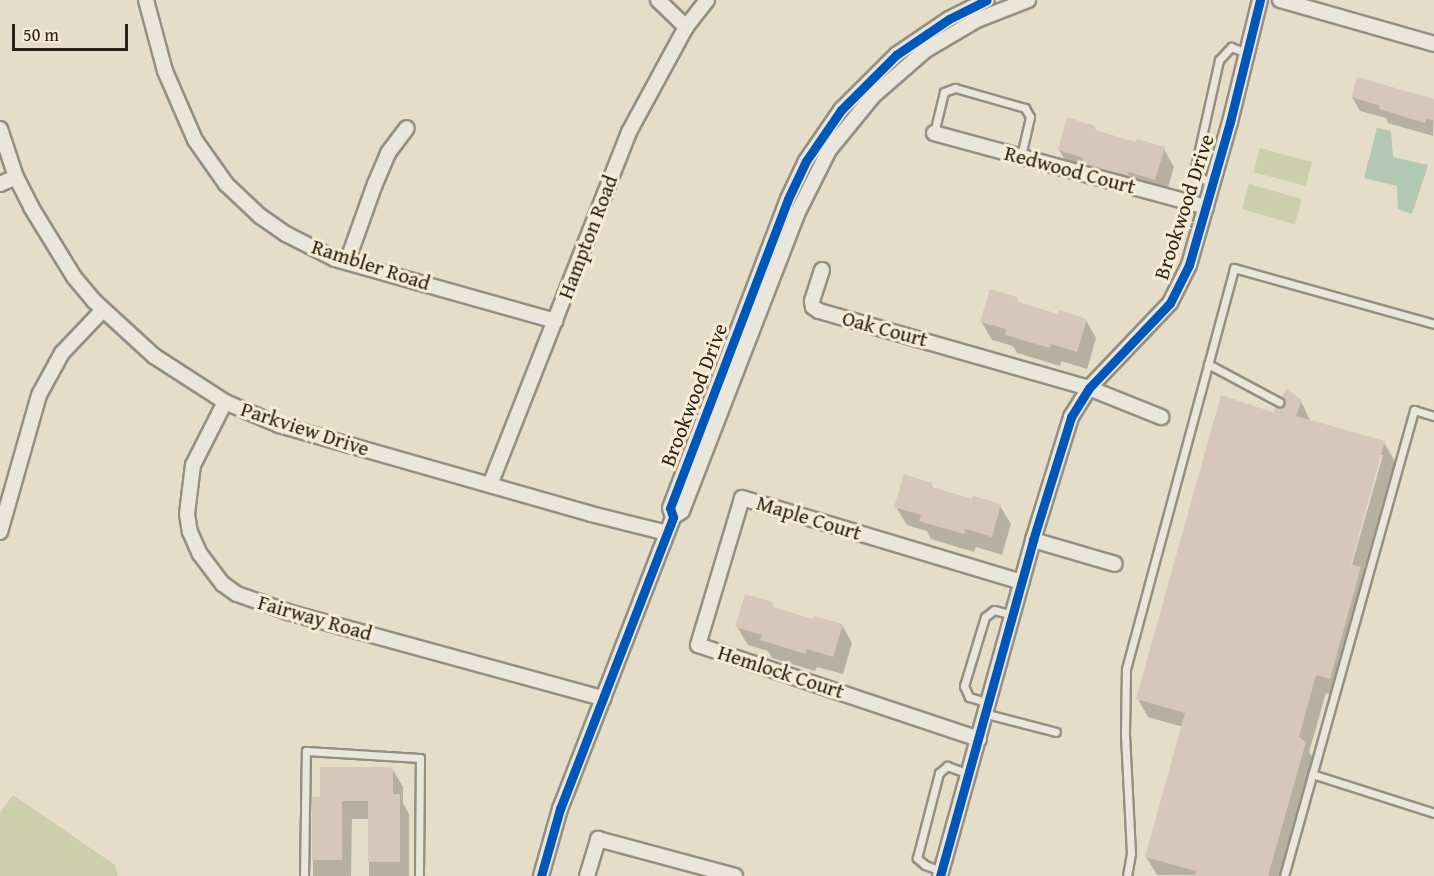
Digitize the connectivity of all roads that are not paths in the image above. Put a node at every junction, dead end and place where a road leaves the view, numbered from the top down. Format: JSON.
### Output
{"nodes":[{"id":1,"x":146,"y":0,"type":"edge"},
{"id":2,"x":658,"y":0,"type":"edge"},
{"id":3,"x":707,"y":0,"type":"edge"},
{"id":4,"x":987,"y":0,"type":"edge"},
{"id":5,"x":1028,"y":0,"type":"edge"},
{"id":6,"x":1260,"y":0,"type":"edge"},
{"id":7,"x":1280,"y":0,"type":"edge"},
{"id":8,"x":686,"y":27,"type":"junction"},
{"id":9,"x":1434,"y":44,"type":"edge"},
{"id":10,"x":1247,"y":53,"type":"junction"},
{"id":11,"x":407,"y":128,"type":"dead end"},
{"id":12,"x":0,"y":129,"type":"edge"},
{"id":13,"x":934,"y":133,"type":"joint"},
{"id":14,"x":1021,"y":156,"type":"junction"},
{"id":15,"x":16,"y":177,"type":"junction"},
{"id":16,"x":0,"y":184,"type":"edge"},
{"id":17,"x":1212,"y":185,"type":"junction"},
{"id":18,"x":1206,"y":207,"type":"junction"},
{"id":19,"x":347,"y":262,"type":"junction"},
{"id":20,"x":822,"y":270,"type":"dead end"},
{"id":21,"x":103,"y":310,"type":"junction"},
{"id":22,"x":555,"y":321,"type":"junction"},
{"id":23,"x":1434,"y":324,"type":"edge"},
{"id":24,"x":1208,"y":364,"type":"junction"},
{"id":25,"x":1089,"y":388,"type":"junction"},
{"id":26,"x":225,"y":402,"type":"junction"},
{"id":27,"x":1279,"y":402,"type":"dead end"},
{"id":28,"x":1161,"y":417,"type":"dead end"},
{"id":29,"x":1434,"y":417,"type":"edge"},
{"id":30,"x":490,"y":485,"type":"junction"},
{"id":31,"x":673,"y":518,"type":"junction"},
{"id":32,"x":0,"y":532,"type":"edge"},
{"id":33,"x":667,"y":533,"type":"junction"},
{"id":34,"x":1033,"y":540,"type":"junction"},
{"id":35,"x":1115,"y":564,"type":"dead end"},
{"id":36,"x":1022,"y":582,"type":"junction"},
{"id":37,"x":1013,"y":615,"type":"junction"},
{"id":38,"x":698,"y":645,"type":"joint"},
{"id":39,"x":603,"y":698,"type":"junction"},
{"id":40,"x":988,"y":709,"type":"junction"},
{"id":41,"x":1056,"y":732,"type":"dead end"},
{"id":42,"x":979,"y":739,"type":"junction"},
{"id":43,"x":969,"y":774,"type":"junction"},
{"id":44,"x":1312,"y":774,"type":"junction"},
{"id":45,"x":1434,"y":813,"type":"edge"},
{"id":46,"x":941,"y":873,"type":"edge"},
{"id":47,"x":304,"y":876,"type":"edge"},
{"id":48,"x":419,"y":876,"type":"edge"},
{"id":49,"x":541,"y":876,"type":"edge"},
{"id":50,"x":587,"y":876,"type":"edge"},
{"id":51,"x":735,"y":876,"type":"edge"},
{"id":52,"x":1127,"y":876,"type":"edge"},
{"id":53,"x":1284,"y":876,"type":"edge"}],
"edges":[{"from":1,"to":19,"type":"street","name":"Rambler Road"},
{"from":2,"to":8,"type":"street"},
{"from":3,"to":8,"type":"street","name":"Hampton Road"},
{"from":4,"to":31,"type":"street","name":"Brookwood Drive"},
{"from":5,"to":31,"type":"street","name":"Brookwood Drive"},
{"from":6,"to":10,"type":"street","name":"Brookwood Drive"},
{"from":7,"to":9,"type":"street"},
{"from":8,"to":22,"type":"street","name":"Hampton Road"},
{"from":10,"to":17,"type":"street","name":"Brookwood Drive"},
{"from":10,"to":17,"type":"lane"},
{"from":11,"to":19,"type":"street"},
{"from":12,"to":15,"type":"street","name":"Parkview Drive"},
{"from":13,"to":14,"type":"street","name":"Redwood Court"},
{"from":13,"to":14,"type":"lane"},
{"from":14,"to":18,"type":"street","name":"Redwood Court"},
{"from":15,"to":16,"type":"street"},
{"from":15,"to":21,"type":"street","name":"Parkview Drive"},
{"from":17,"to":18,"type":"street","name":"Brookwood Drive"},
{"from":18,"to":25,"type":"street","name":"Brookwood Drive"},
{"from":19,"to":22,"type":"street","name":"Rambler Road"},
{"from":20,"to":25,"type":"street","name":"Oak Court"},
{"from":21,"to":26,"type":"street","name":"Parkview Drive"},
{"from":21,"to":32,"type":"street"},
{"from":22,"to":30,"type":"street","name":"Hampton Road"},
{"from":23,"to":24,"type":"lane"},
{"from":24,"to":27,"type":"lane"},
{"from":24,"to":52,"type":"lane"},
{"from":25,"to":28,"type":"street"},
{"from":25,"to":34,"type":"street","name":"Brookwood Drive"},
{"from":26,"to":30,"type":"street","name":"Parkview Drive"},
{"from":26,"to":39,"type":"street","name":"Fairway Road"},
{"from":29,"to":44,"type":"lane"},
{"from":30,"to":33,"type":"street","name":"Parkview Drive"},
{"from":31,"to":33,"type":"street","name":"Brookwood Drive"},
{"from":33,"to":39,"type":"street","name":"Brookwood Drive"},
{"from":34,"to":35,"type":"street"},
{"from":34,"to":36,"type":"street","name":"Brookwood Drive"},
{"from":36,"to":37,"type":"street","name":"Brookwood Drive"},
{"from":36,"to":38,"type":"street","name":"Maple Court"},
{"from":37,"to":40,"type":"street","name":"Brookwood Drive"},
{"from":37,"to":40,"type":"lane"},
{"from":38,"to":42,"type":"street","name":"Hemlock Court"},
{"from":39,"to":49,"type":"street","name":"Brookwood Drive"},
{"from":40,"to":41,"type":"lane"},
{"from":40,"to":42,"type":"street","name":"Brookwood Drive"},
{"from":42,"to":43,"type":"street","name":"Brookwood Drive"},
{"from":43,"to":46,"type":"street","name":"Brookwood Drive"},
{"from":43,"to":46,"type":"lane"},
{"from":44,"to":45,"type":"lane"},
{"from":44,"to":53,"type":"lane"},
{"from":47,"to":48,"type":"lane"},
{"from":50,"to":51,"type":"street"}]}
